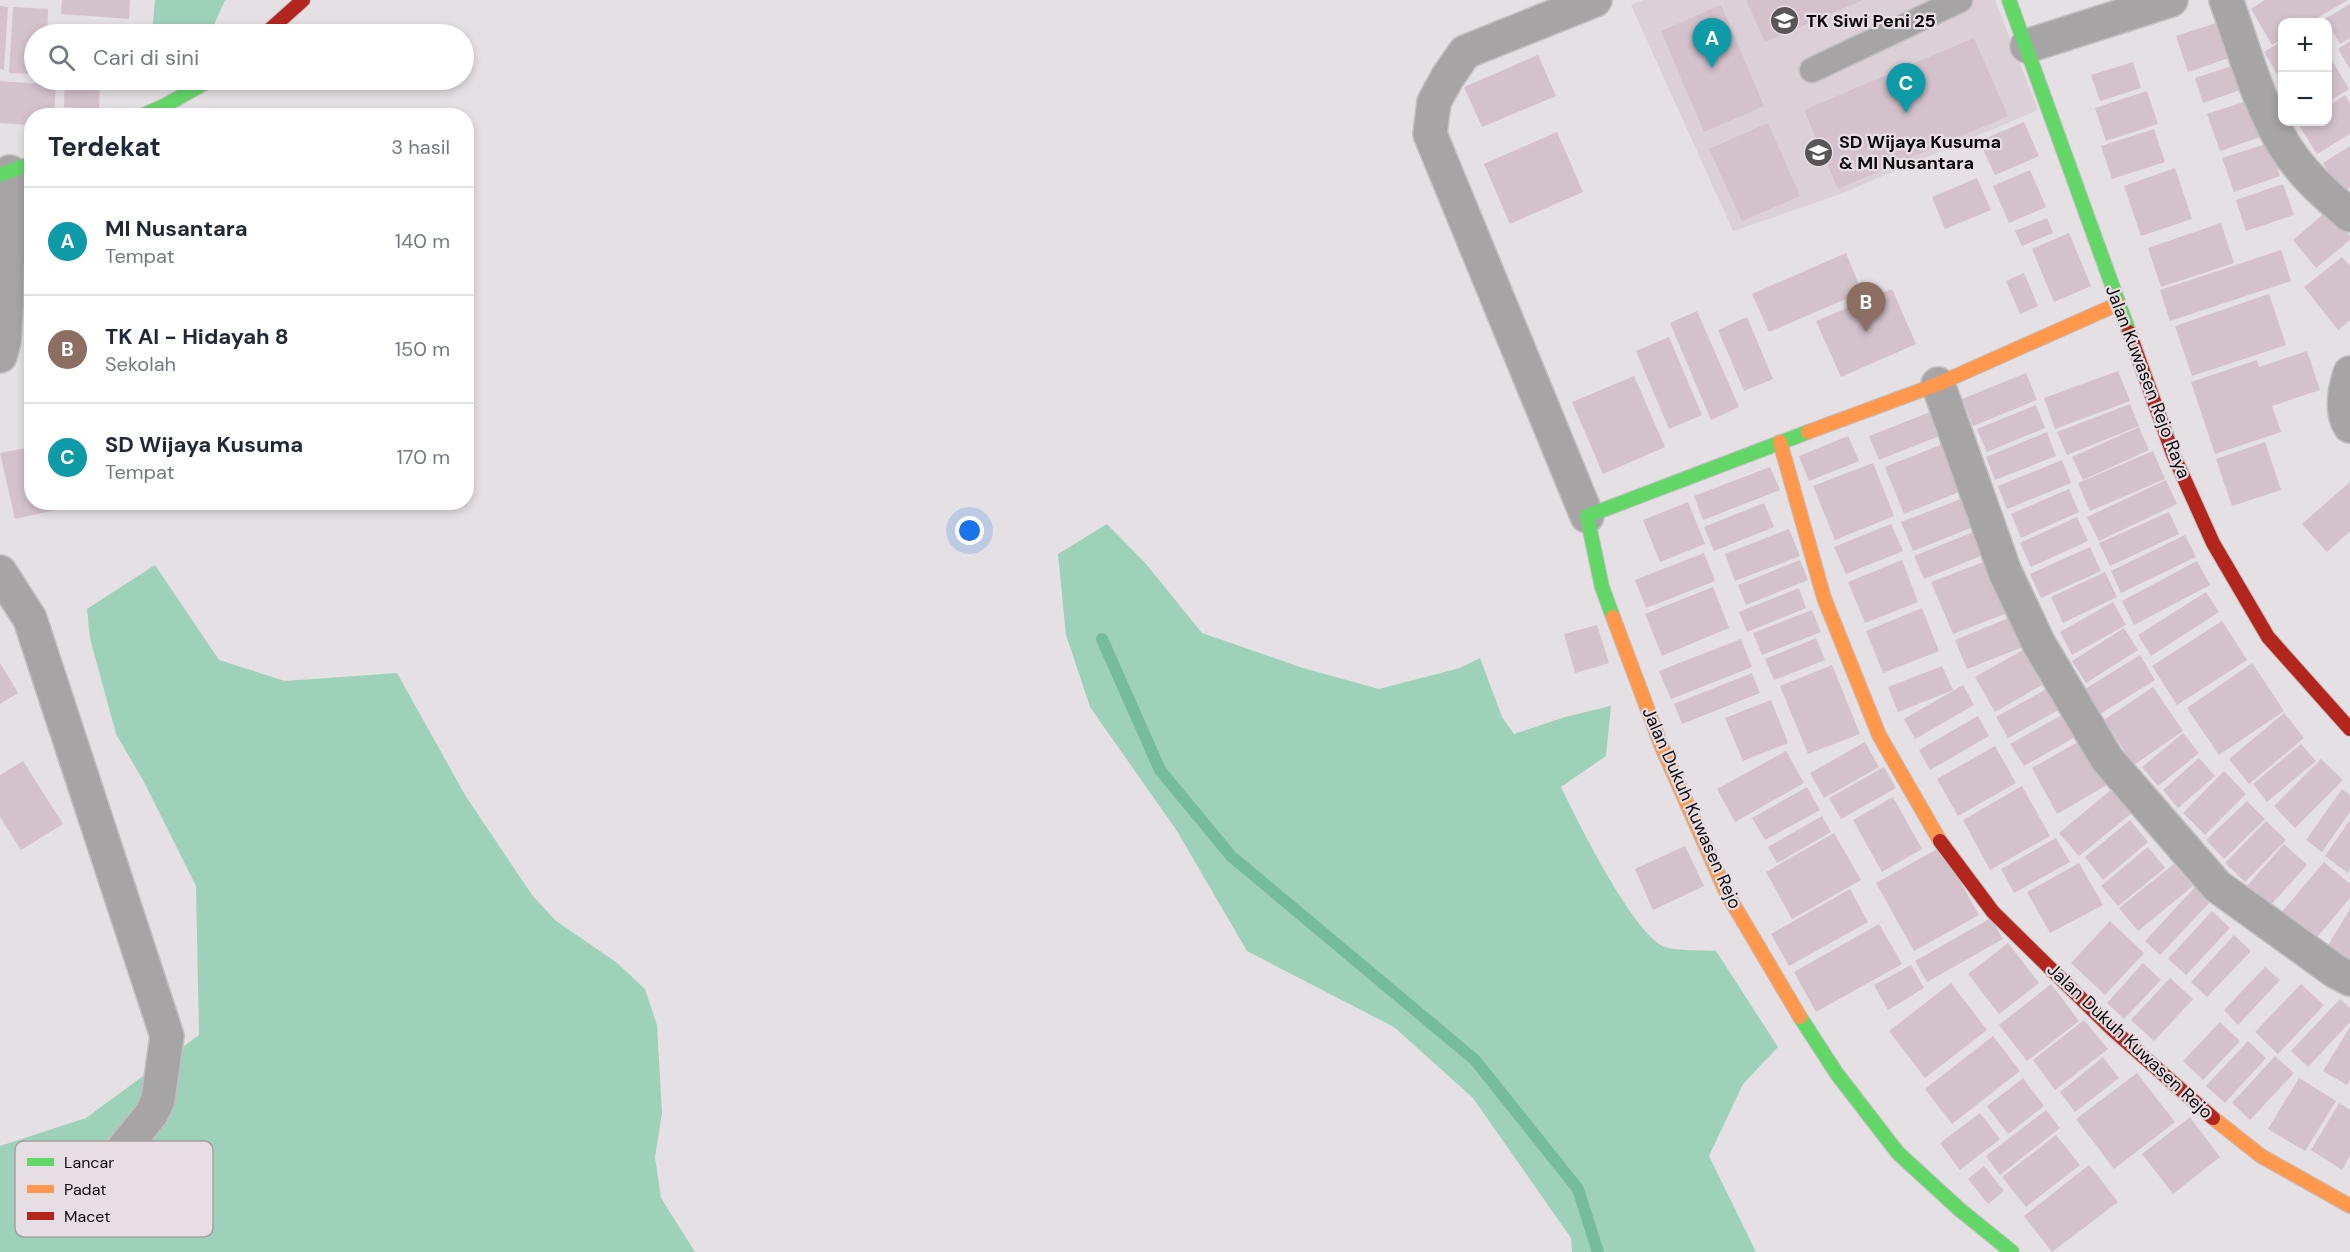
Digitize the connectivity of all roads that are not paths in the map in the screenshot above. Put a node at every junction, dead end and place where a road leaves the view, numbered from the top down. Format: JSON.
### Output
{"nodes":[{"id":1,"x":303,"y":0,"type":"edge"},
{"id":2,"x":1595,"y":0,"type":"edge"},
{"id":3,"x":1960,"y":0,"type":"edge"},
{"id":4,"x":2009,"y":0,"type":"edge"},
{"id":5,"x":2171,"y":0,"type":"edge"},
{"id":6,"x":2226,"y":0,"type":"edge"},
{"id":7,"x":276,"y":24,"type":"edge"},
{"id":8,"x":2026,"y":46,"type":"junction"},
{"id":9,"x":1812,"y":70,"type":"dead end"},
{"id":10,"x":192,"y":90,"type":"edge"},
{"id":11,"x":158,"y":108,"type":"edge"},
{"id":12,"x":14,"y":170,"type":"edge"},
{"id":13,"x":2350,"y":215,"type":"edge"},
{"id":14,"x":2118,"y":304,"type":"junction"},
{"id":15,"x":0,"y":356,"type":"edge"},
{"id":16,"x":2350,"y":373,"type":"edge"},
{"id":17,"x":1938,"y":384,"type":"junction"},
{"id":18,"x":2350,"y":426,"type":"edge"},
{"id":19,"x":1780,"y":442,"type":"junction"},
{"id":20,"x":1587,"y":516,"type":"junction"},
{"id":21,"x":0,"y":572,"type":"edge"},
{"id":22,"x":2350,"y":729,"type":"edge"},
{"id":23,"x":2350,"y":979,"type":"edge"},
{"id":24,"x":130,"y":1141,"type":"edge"},
{"id":25,"x":2350,"y":1206,"type":"edge"},
{"id":26,"x":2012,"y":1252,"type":"edge"}],
"edges":[{"from":1,"to":7,"type":"street"},
{"from":2,"to":20,"type":"street"},
{"from":3,"to":9,"type":"lane"},
{"from":4,"to":8,"type":"street","name":"Jalan Kuwasen Rejo Raya"},
{"from":5,"to":8,"type":"street"},
{"from":6,"to":13,"type":"street"},
{"from":8,"to":14,"type":"street","name":"Jalan Kuwasen Rejo Raya"},
{"from":10,"to":11,"type":"street"},
{"from":12,"to":15,"type":"street"},
{"from":14,"to":17,"type":"street"},
{"from":14,"to":22,"type":"street","name":"Jalan Kuwasen Rejo Raya"},
{"from":16,"to":18,"type":"street"},
{"from":17,"to":19,"type":"street"},
{"from":17,"to":23,"type":"street"},
{"from":19,"to":20,"type":"street"},
{"from":19,"to":25,"type":"street","name":"Jalan Dukuh Kuwasen Rejo"},
{"from":20,"to":26,"type":"street","name":"Jalan Dukuh Kuwasen Rejo"},
{"from":21,"to":24,"type":"street"}]}
